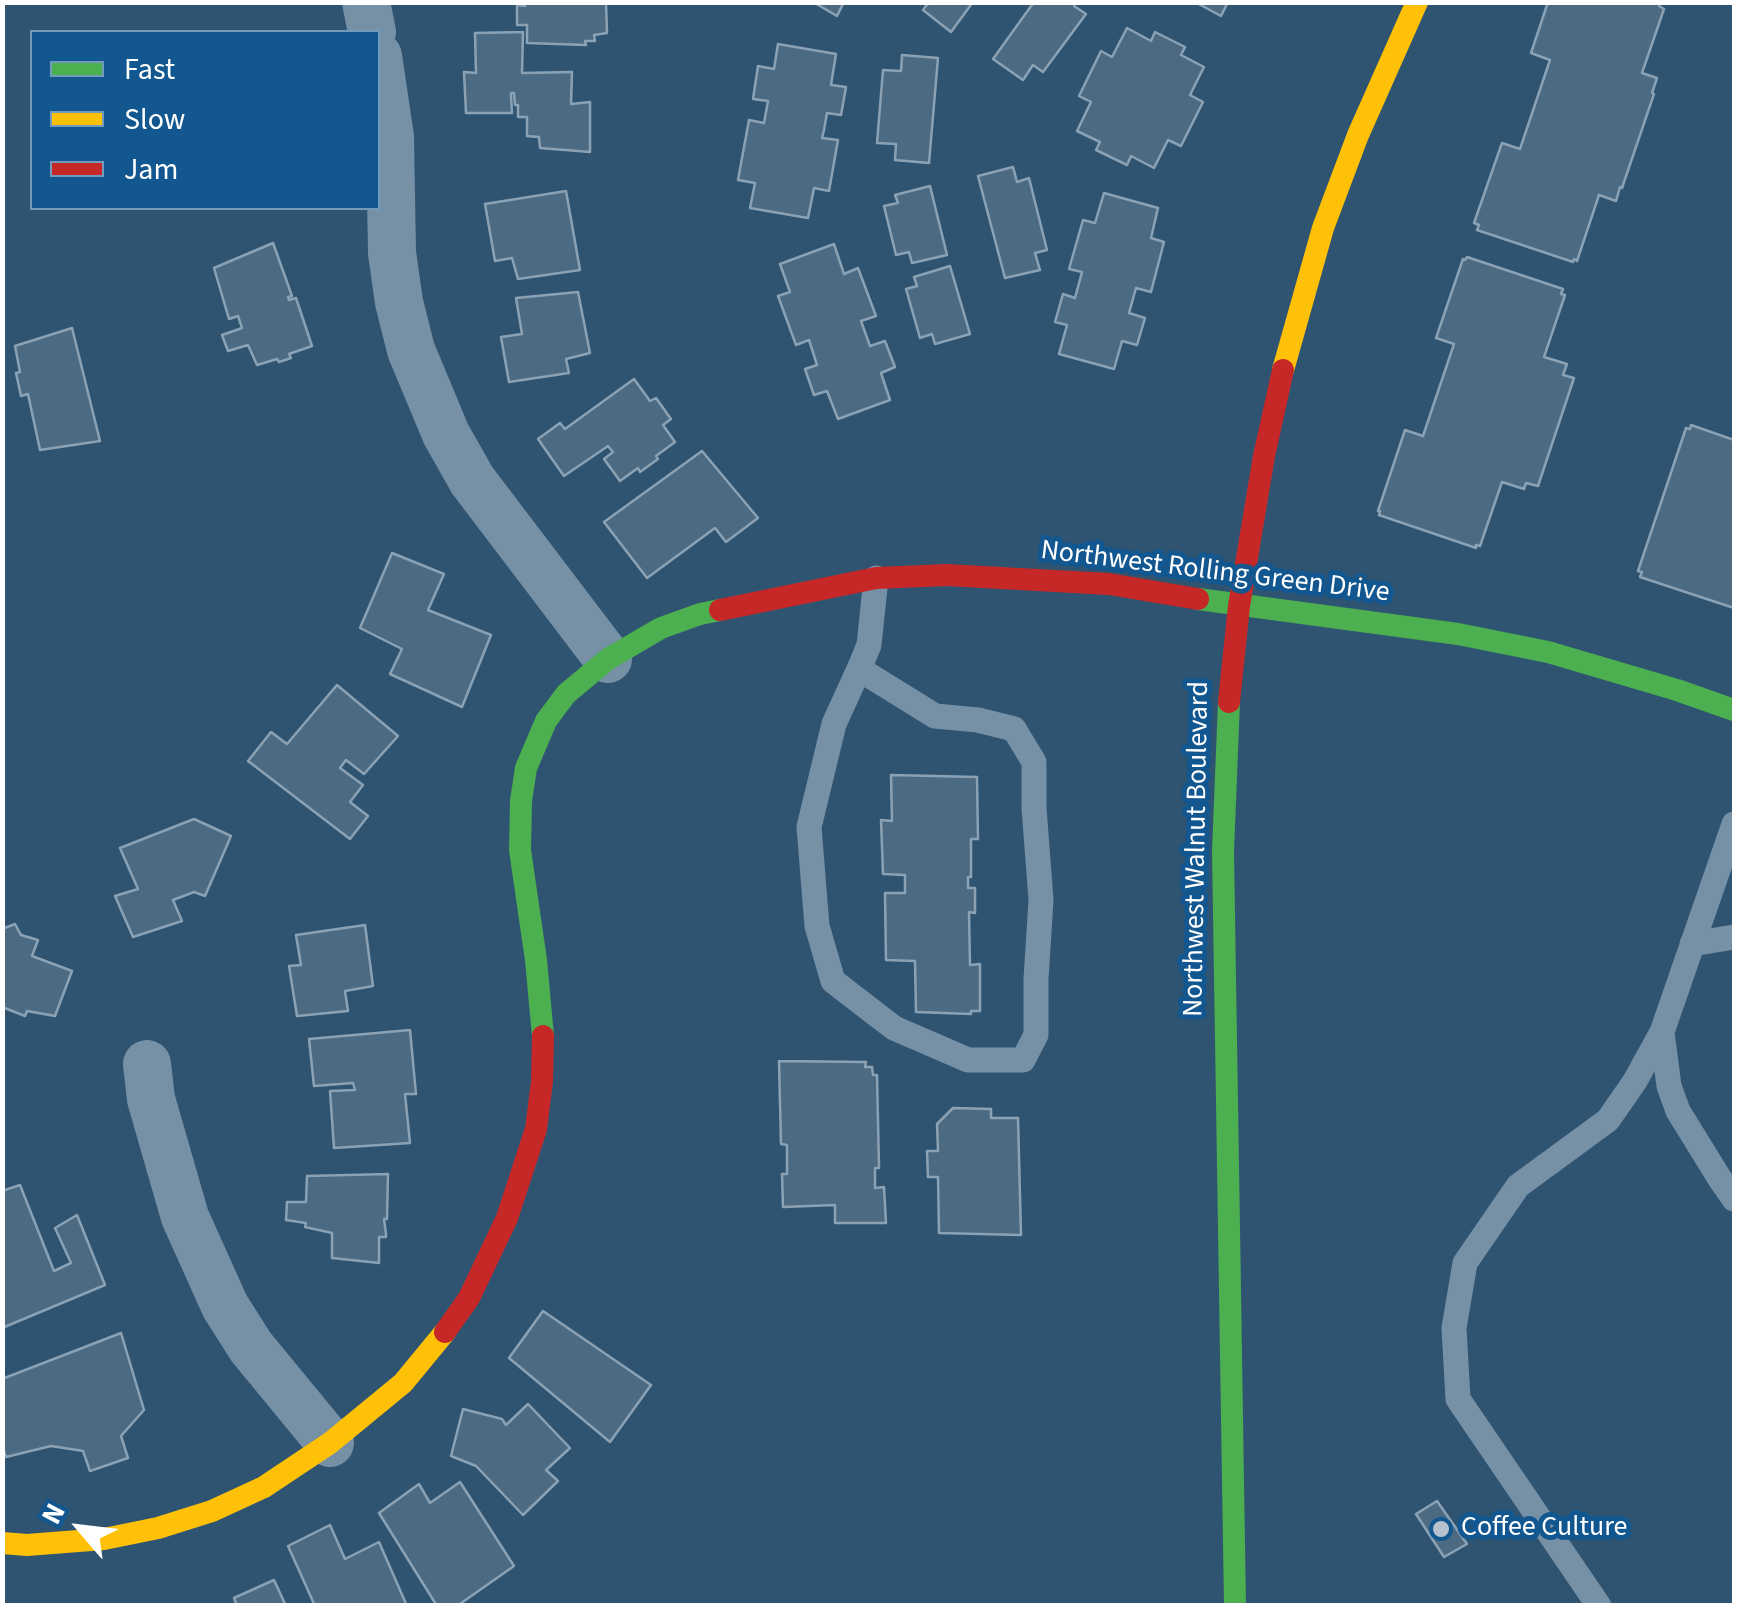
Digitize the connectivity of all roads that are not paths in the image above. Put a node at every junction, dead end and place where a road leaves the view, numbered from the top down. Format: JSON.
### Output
{"nodes":[{"id":1,"x":366,"y":2,"type":"edge"},
{"id":2,"x":1417,"y":2,"type":"edge"},
{"id":3,"x":372,"y":30,"type":"edge"},
{"id":4,"x":380,"y":70,"type":"edge"},
{"id":5,"x":876,"y":578,"type":"junction"},
{"id":6,"x":1240,"y":606,"type":"junction"},
{"id":7,"x":608,"y":659,"type":"junction"},
{"id":8,"x":858,"y":669,"type":"junction"},
{"id":9,"x":1734,"y":710,"type":"edge"},
{"id":10,"x":1734,"y":824,"type":"edge"},
{"id":11,"x":1734,"y":937,"type":"edge"},
{"id":12,"x":1692,"y":944,"type":"junction"},
{"id":13,"x":1662,"y":1032,"type":"junction"},
{"id":14,"x":147,"y":1064,"type":"dead end"},
{"id":15,"x":1734,"y":1198,"type":"edge"},
{"id":16,"x":330,"y":1444,"type":"junction"},
{"id":17,"x":2,"y":1544,"type":"edge"},
{"id":18,"x":1235,"y":1606,"type":"edge"},
{"id":19,"x":1599,"y":1606,"type":"edge"}],
"edges":[{"from":1,"to":3,"type":"street"},
{"from":2,"to":6,"type":"street","name":"Northwest Walnut Boulevard"},
{"from":4,"to":7,"type":"street"},
{"from":5,"to":6,"type":"street","name":"Northwest Rolling Green Drive"},
{"from":5,"to":7,"type":"street","name":"Northwest Rolling Green Drive"},
{"from":5,"to":8,"type":"lane"},
{"from":6,"to":9,"type":"street","name":"Northwest Rolling Green Drive"},
{"from":6,"to":18,"type":"street","name":"Northwest Walnut Boulevard"},
{"from":7,"to":16,"type":"street","name":"Northwest Rolling Green Drive"},
{"from":8,"to":8,"type":"lane"},
{"from":10,"to":12,"type":"lane"},
{"from":11,"to":12,"type":"lane"},
{"from":12,"to":13,"type":"lane"},
{"from":13,"to":15,"type":"lane"},
{"from":13,"to":19,"type":"lane"},
{"from":14,"to":16,"type":"street"},
{"from":16,"to":17,"type":"street","name":"Northwest Rolling Green Drive"}]}
